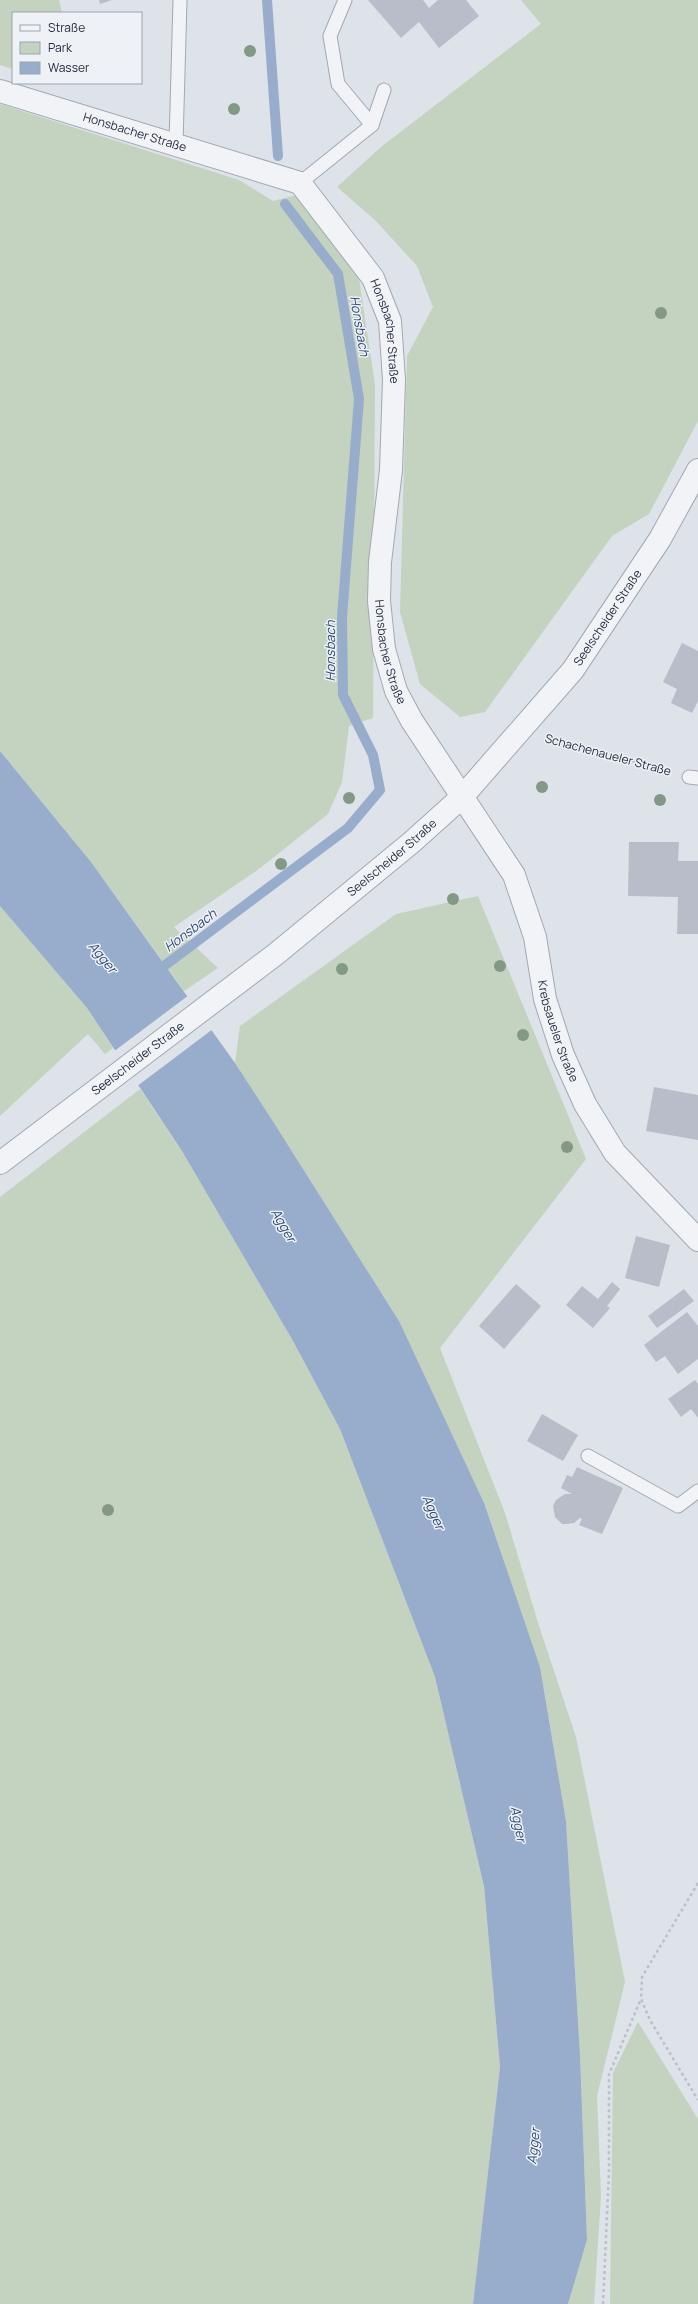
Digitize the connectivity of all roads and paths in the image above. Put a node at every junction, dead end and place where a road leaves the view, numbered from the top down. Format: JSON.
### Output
{"nodes":[{"id":1,"x":180,"y":0,"type":"edge"},
{"id":2,"x":345,"y":0,"type":"edge"},
{"id":3,"x":384,"y":90,"type":"dead end"},
{"id":4,"x":0,"y":91,"type":"edge"},
{"id":5,"x":372,"y":125,"type":"junction"},
{"id":6,"x":176,"y":144,"type":"junction"},
{"id":7,"x":300,"y":184,"type":"junction"},
{"id":8,"x":698,"y":470,"type":"edge"},
{"id":9,"x":517,"y":731,"type":"junction"},
{"id":10,"x":694,"y":778,"type":"edge"},
{"id":11,"x":462,"y":797,"type":"junction"},
{"id":12,"x":0,"y":1163,"type":"edge"},
{"id":13,"x":698,"y":1240,"type":"edge"},
{"id":14,"x":588,"y":1456,"type":"dead end"},
{"id":15,"x":698,"y":1491,"type":"edge"},
{"id":16,"x":698,"y":1883,"type":"edge"},
{"id":17,"x":641,"y":1999,"type":"junction"},
{"id":18,"x":698,"y":2100,"type":"edge"},
{"id":19,"x":603,"y":2304,"type":"edge"}],
"edges":[{"from":1,"to":6,"type":"lane"},
{"from":2,"to":5,"type":"lane"},
{"from":3,"to":5,"type":"lane"},
{"from":4,"to":6,"type":"street","name":"Honsbacher Straße"},
{"from":5,"to":7,"type":"lane"},
{"from":6,"to":7,"type":"street","name":"Honsbacher Straße"},
{"from":7,"to":11,"type":"street","name":"Honsbacher Straße"},
{"from":8,"to":9,"type":"street","name":"Seelscheider Straße"},
{"from":9,"to":10,"type":"path","name":"Schachenaueler Straße"},
{"from":9,"to":11,"type":"street","name":"Seelscheider Straße"},
{"from":11,"to":12,"type":"street","name":"Seelscheider Straße"},
{"from":11,"to":13,"type":"street","name":"Krebsaueler Straße"},
{"from":14,"to":15,"type":"lane"},
{"from":16,"to":17,"type":"path"},
{"from":17,"to":18,"type":"path"},
{"from":17,"to":19,"type":"path"}]}
